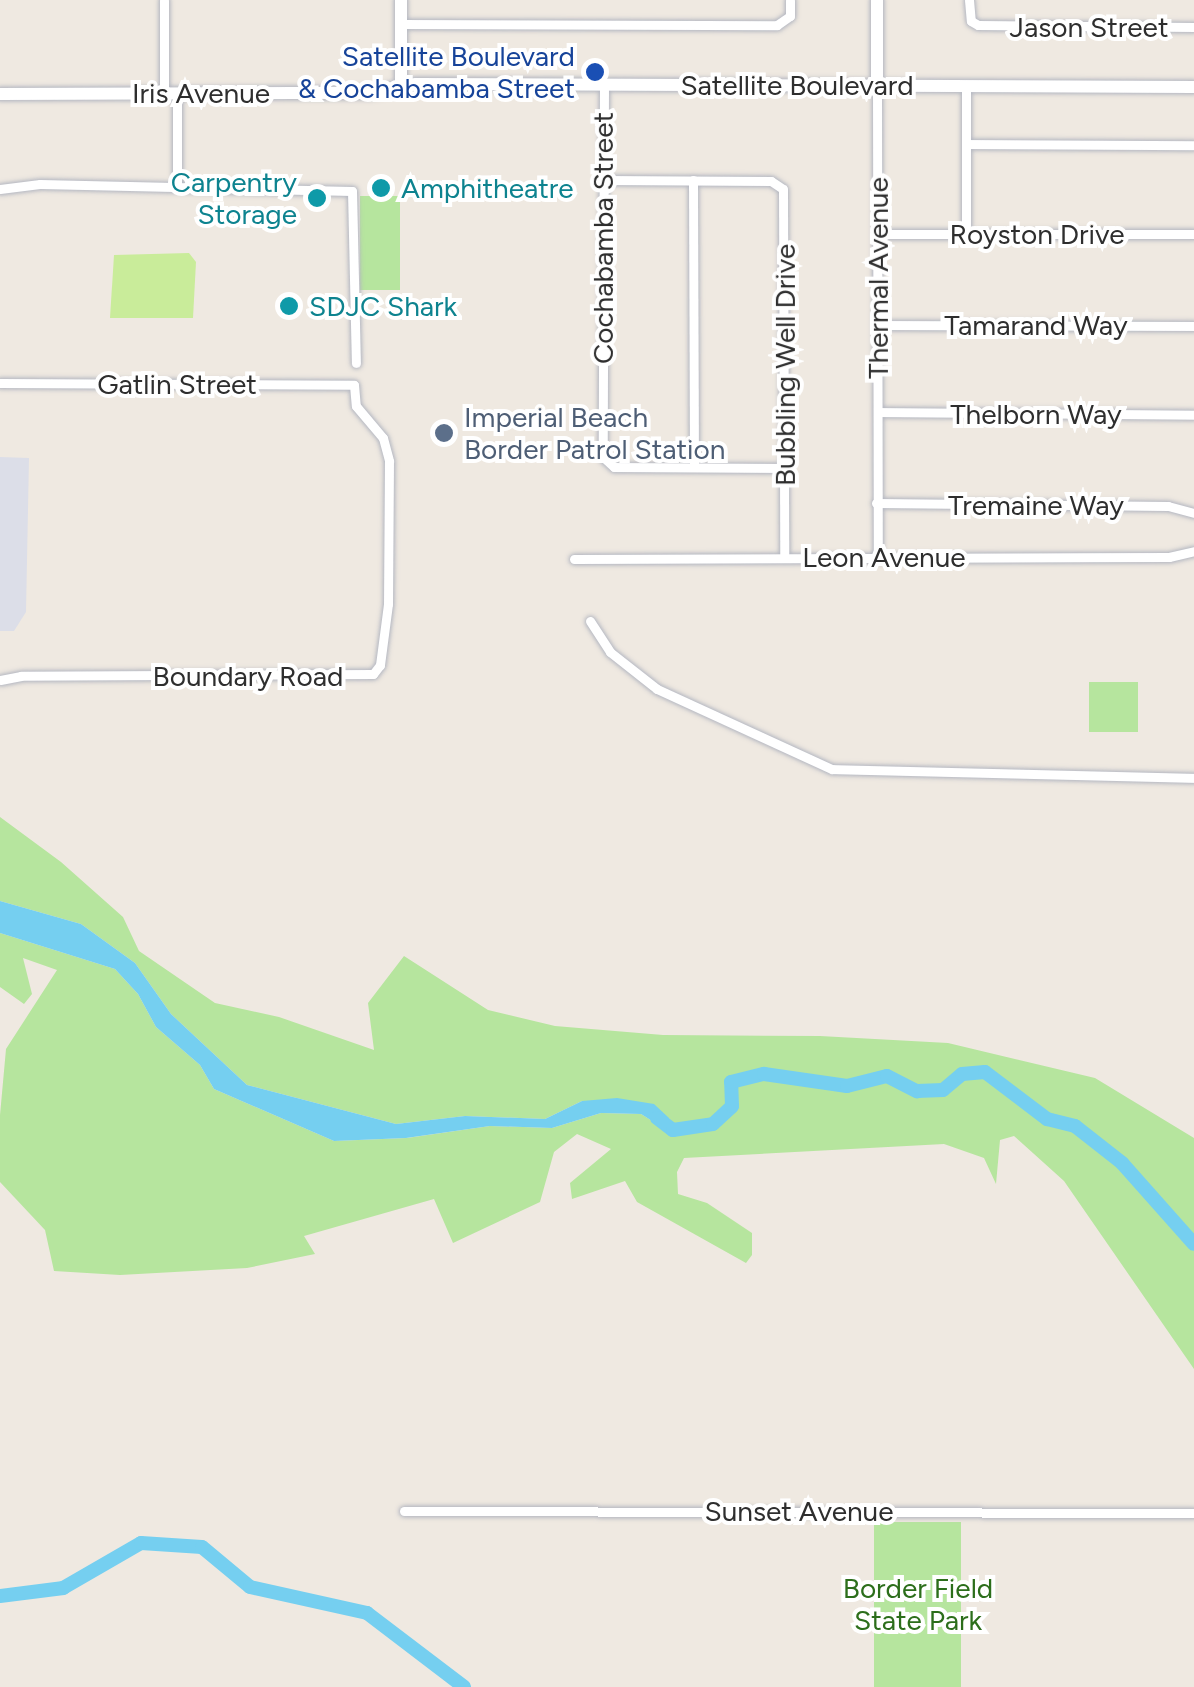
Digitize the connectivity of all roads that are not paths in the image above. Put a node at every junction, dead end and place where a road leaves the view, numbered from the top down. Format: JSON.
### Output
{"nodes":[{"id":1,"x":164,"y":0,"type":"edge"},
{"id":2,"x":401,"y":0,"type":"edge"},
{"id":3,"x":790,"y":0,"type":"edge"},
{"id":4,"x":877,"y":0,"type":"edge"},
{"id":5,"x":969,"y":0,"type":"edge"},
{"id":6,"x":401,"y":24,"type":"junction"},
{"id":7,"x":1194,"y":27,"type":"edge"},
{"id":8,"x":604,"y":85,"type":"junction"},
{"id":9,"x":877,"y":86,"type":"junction"},
{"id":10,"x":966,"y":86,"type":"junction"},
{"id":11,"x":1194,"y":86,"type":"edge"},
{"id":12,"x":400,"y":88,"type":"junction"},
{"id":13,"x":170,"y":93,"type":"junction"},
{"id":14,"x":0,"y":94,"type":"edge"},
{"id":15,"x":966,"y":144,"type":"junction"},
{"id":16,"x":1194,"y":145,"type":"edge"},
{"id":17,"x":603,"y":180,"type":"junction"},
{"id":18,"x":694,"y":180,"type":"junction"},
{"id":19,"x":178,"y":185,"type":"junction"},
{"id":20,"x":0,"y":189,"type":"edge"},
{"id":21,"x":966,"y":233,"type":"junction"},
{"id":22,"x":880,"y":234,"type":"junction"},
{"id":23,"x":1194,"y":234,"type":"edge"},
{"id":24,"x":878,"y":325,"type":"junction"},
{"id":25,"x":1194,"y":326,"type":"edge"},
{"id":26,"x":356,"y":363,"type":"dead end"},
{"id":27,"x":0,"y":383,"type":"edge"},
{"id":28,"x":354,"y":385,"type":"joint"},
{"id":29,"x":878,"y":412,"type":"junction"},
{"id":30,"x":1194,"y":415,"type":"edge"},
{"id":31,"x":694,"y":467,"type":"junction"},
{"id":32,"x":784,"y":468,"type":"junction"},
{"id":33,"x":876,"y":504,"type":"junction"},
{"id":34,"x":1194,"y":513,"type":"edge"},
{"id":35,"x":1194,"y":551,"type":"edge"},
{"id":36,"x":784,"y":556,"type":"junction"},
{"id":37,"x":878,"y":556,"type":"junction"},
{"id":38,"x":574,"y":560,"type":"dead end"},
{"id":39,"x":590,"y":621,"type":"dead end"},
{"id":40,"x":0,"y":680,"type":"edge"},
{"id":41,"x":1194,"y":778,"type":"edge"},
{"id":42,"x":404,"y":1510,"type":"dead end"},
{"id":43,"x":1194,"y":1513,"type":"edge"}],
"edges":[{"from":1,"to":13,"type":"street"},
{"from":2,"to":6,"type":"street"},
{"from":3,"to":6,"type":"street"},
{"from":4,"to":9,"type":"street","name":"Thermal Avenue"},
{"from":5,"to":7,"type":"street","name":"Jason Street"},
{"from":6,"to":12,"type":"street"},
{"from":8,"to":9,"type":"street","name":"Satellite Boulevard"},
{"from":8,"to":12,"type":"street","name":"Satellite Boulevard"},
{"from":8,"to":17,"type":"street","name":"Cochabamba Street"},
{"from":9,"to":10,"type":"street","name":"Satellite Boulevard"},
{"from":9,"to":22,"type":"street","name":"Thermal Avenue"},
{"from":10,"to":11,"type":"street","name":"Satellite Boulevard"},
{"from":10,"to":15,"type":"street"},
{"from":12,"to":13,"type":"street","name":"Iris Avenue"},
{"from":13,"to":14,"type":"street","name":"Iris Avenue"},
{"from":13,"to":19,"type":"street"},
{"from":15,"to":16,"type":"street"},
{"from":15,"to":21,"type":"street"},
{"from":17,"to":18,"type":"street"},
{"from":17,"to":31,"type":"street","name":"Cochabamba Street"},
{"from":18,"to":31,"type":"street"},
{"from":18,"to":32,"type":"street","name":"Bubbling Well Drive"},
{"from":19,"to":20,"type":"street"},
{"from":19,"to":26,"type":"street"},
{"from":21,"to":22,"type":"street","name":"Royston Drive"},
{"from":21,"to":23,"type":"street","name":"Royston Drive"},
{"from":22,"to":24,"type":"street","name":"Thermal Avenue"},
{"from":24,"to":25,"type":"street","name":"Tamarand Way"},
{"from":24,"to":29,"type":"street","name":"Thermal Avenue"},
{"from":27,"to":28,"type":"street","name":"Gatlin Street"},
{"from":28,"to":40,"type":"street","name":"Boundary Road"},
{"from":29,"to":30,"type":"street","name":"Thelborn Way"},
{"from":29,"to":33,"type":"street","name":"Thermal Avenue"},
{"from":31,"to":32,"type":"street"},
{"from":32,"to":36,"type":"street","name":"Bubbling Well Drive"},
{"from":33,"to":34,"type":"street","name":"Tremaine Way"},
{"from":33,"to":37,"type":"street","name":"Thermal Avenue"},
{"from":35,"to":37,"type":"street","name":"Leon Avenue"},
{"from":36,"to":37,"type":"street","name":"Leon Avenue"},
{"from":36,"to":38,"type":"street","name":"Leon Avenue"},
{"from":39,"to":41,"type":"street"},
{"from":42,"to":43,"type":"street","name":"Sunset Avenue"}]}
